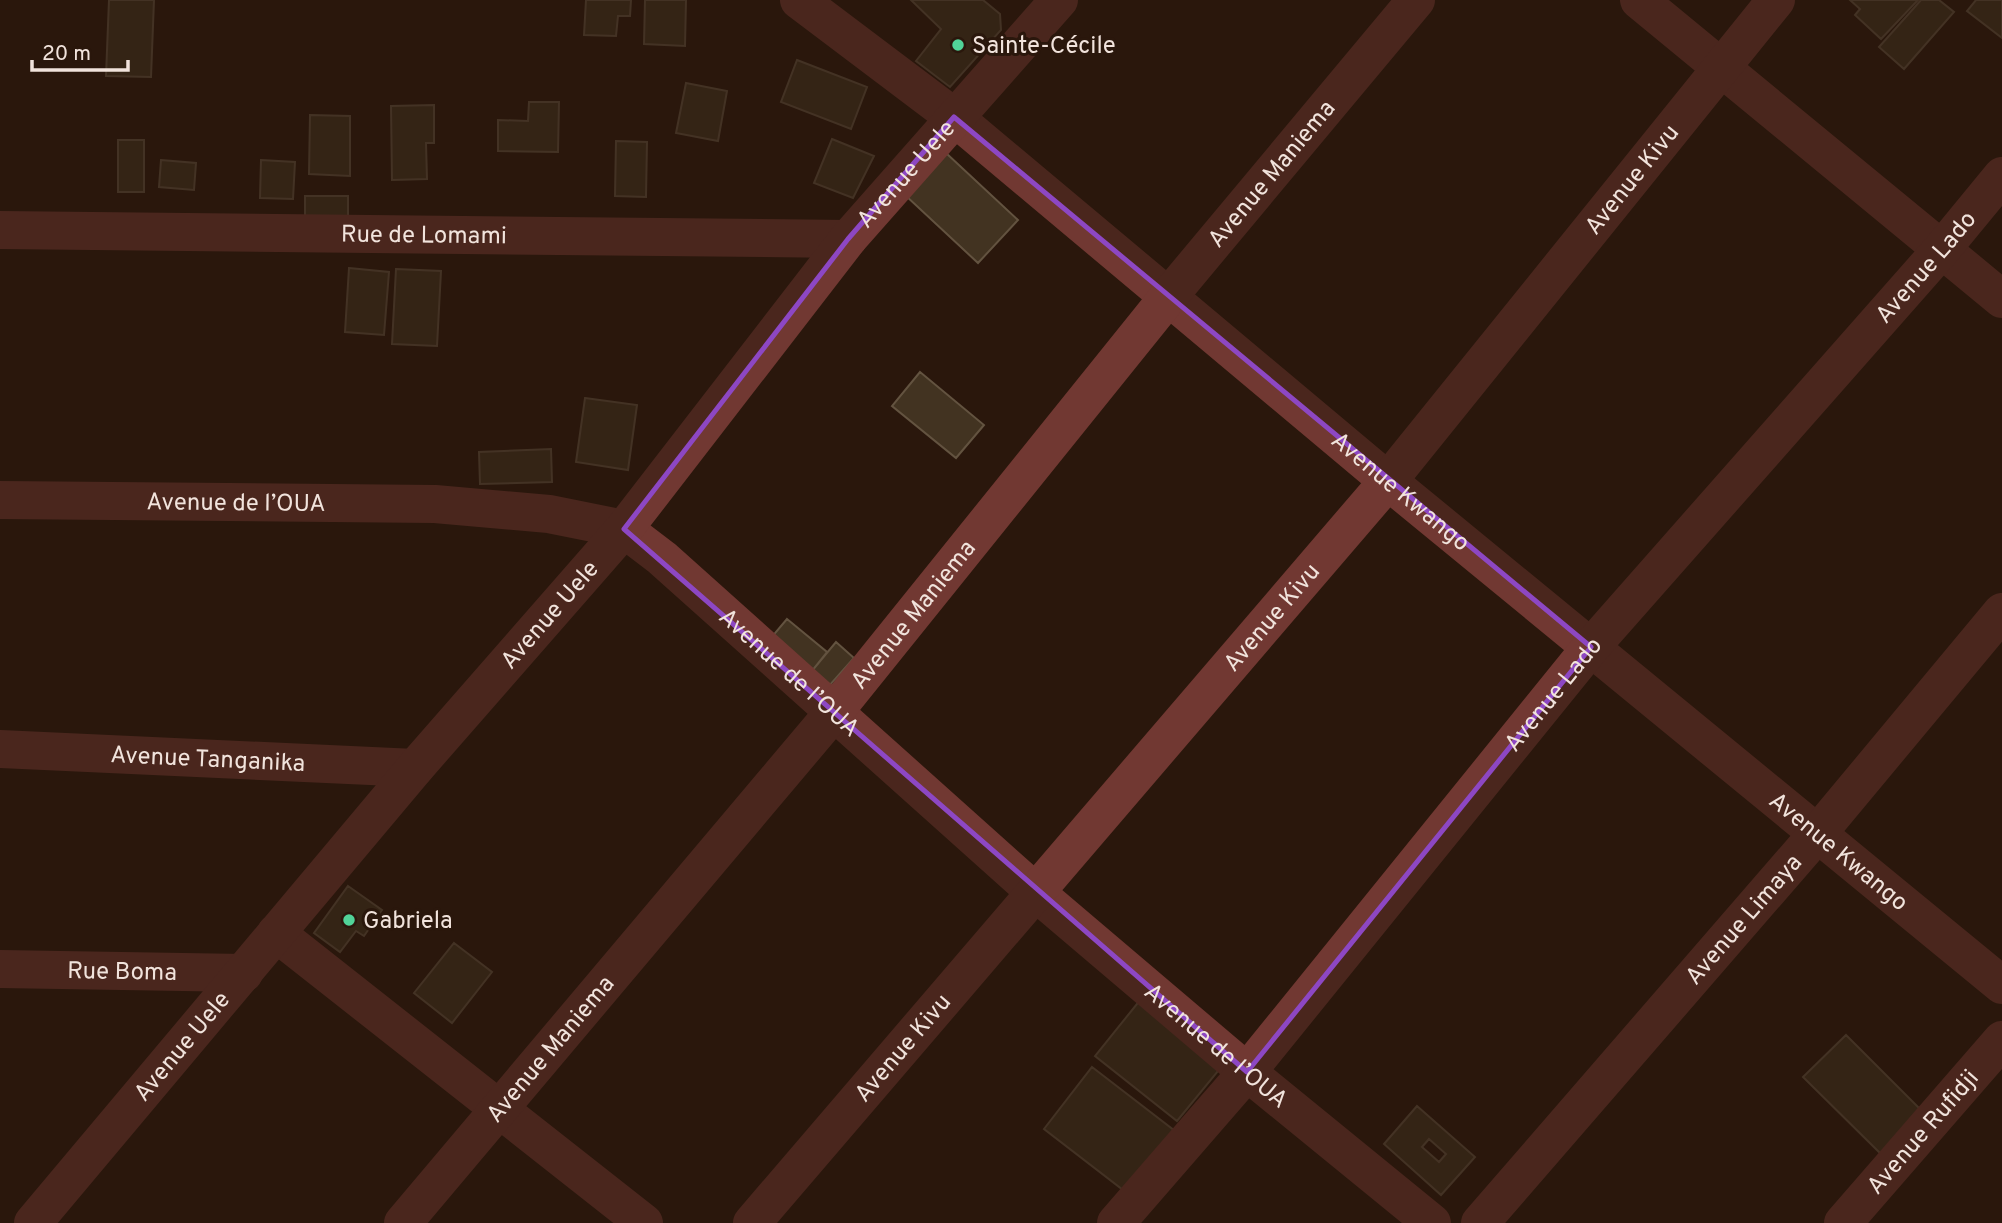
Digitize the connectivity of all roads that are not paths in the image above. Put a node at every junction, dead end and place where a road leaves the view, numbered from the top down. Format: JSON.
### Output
{"nodes":[{"id":1,"x":799,"y":0,"type":"edge"},
{"id":2,"x":1059,"y":0,"type":"edge"},
{"id":3,"x":1416,"y":0,"type":"edge"},
{"id":4,"x":1639,"y":0,"type":"edge"},
{"id":5,"x":1776,"y":0,"type":"edge"},
{"id":6,"x":1723,"y":69,"type":"junction"},
{"id":7,"x":954,"y":117,"type":"junction"},
{"id":8,"x":2002,"y":176,"type":"edge"},
{"id":9,"x":0,"y":230,"type":"edge"},
{"id":10,"x":848,"y":239,"type":"junction"},
{"id":11,"x":1942,"y":249,"type":"junction"},
{"id":12,"x":1169,"y":296,"type":"junction"},
{"id":13,"x":2002,"y":299,"type":"edge"},
{"id":14,"x":1388,"y":481,"type":"junction"},
{"id":15,"x":0,"y":500,"type":"edge"},
{"id":16,"x":624,"y":529,"type":"junction"},
{"id":17,"x":2002,"y":612,"type":"edge"},
{"id":18,"x":1591,"y":647,"type":"junction"},
{"id":19,"x":834,"y":712,"type":"junction"},
{"id":20,"x":0,"y":749,"type":"edge"},
{"id":21,"x":415,"y":768,"type":"junction"},
{"id":22,"x":1818,"y":833,"type":"junction"},
{"id":23,"x":1034,"y":891,"type":"junction"},
{"id":24,"x":276,"y":933,"type":"junction"},
{"id":25,"x":0,"y":970,"type":"edge"},
{"id":26,"x":244,"y":973,"type":"junction"},
{"id":27,"x":2002,"y":985,"type":"edge"},
{"id":28,"x":2002,"y":1040,"type":"edge"},
{"id":29,"x":1247,"y":1072,"type":"junction"},
{"id":30,"x":497,"y":1107,"type":"junction"},
{"id":31,"x":33,"y":1223,"type":"edge"},
{"id":32,"x":402,"y":1223,"type":"edge"},
{"id":33,"x":644,"y":1223,"type":"edge"},
{"id":34,"x":752,"y":1223,"type":"edge"},
{"id":35,"x":1116,"y":1223,"type":"edge"},
{"id":36,"x":1432,"y":1223,"type":"edge"},
{"id":37,"x":1480,"y":1223,"type":"edge"},
{"id":38,"x":1843,"y":1223,"type":"edge"}],
"edges":[{"from":1,"to":7,"type":"street","name":"Avenue Kwango"},
{"from":2,"to":7,"type":"street","name":"Avenue Uele"},
{"from":3,"to":12,"type":"street","name":"Avenue Maniema"},
{"from":4,"to":6,"type":"street"},
{"from":5,"to":6,"type":"street","name":"Avenue Kivu"},
{"from":6,"to":11,"type":"street"},
{"from":6,"to":14,"type":"street","name":"Avenue Kivu"},
{"from":7,"to":10,"type":"street","name":"Avenue Uele"},
{"from":7,"to":12,"type":"street","name":"Avenue Kwango"},
{"from":8,"to":11,"type":"street","name":"Avenue Lado"},
{"from":9,"to":10,"type":"street","name":"Rue de Lomami"},
{"from":10,"to":16,"type":"street","name":"Avenue Uele"},
{"from":11,"to":13,"type":"street"},
{"from":11,"to":18,"type":"street","name":"Avenue Lado"},
{"from":12,"to":14,"type":"street","name":"Avenue Kwango"},
{"from":12,"to":19,"type":"street","name":"Avenue Maniema"},
{"from":14,"to":18,"type":"street","name":"Avenue Kwango"},
{"from":14,"to":23,"type":"street","name":"Avenue Kivu"},
{"from":15,"to":16,"type":"street","name":"Avenue de l’OUA"},
{"from":16,"to":19,"type":"street","name":"Avenue de l’OUA"},
{"from":16,"to":21,"type":"street","name":"Avenue Uele"},
{"from":17,"to":22,"type":"street","name":"Avenue Limaya"},
{"from":18,"to":22,"type":"street","name":"Avenue Kwango"},
{"from":18,"to":29,"type":"street","name":"Avenue Lado"},
{"from":19,"to":23,"type":"street","name":"Avenue de l’OUA"},
{"from":19,"to":30,"type":"street","name":"Avenue Maniema"},
{"from":20,"to":21,"type":"street","name":"Avenue Tanganika"},
{"from":21,"to":24,"type":"street","name":"Avenue Uele"},
{"from":22,"to":27,"type":"street","name":"Avenue Kwango"},
{"from":22,"to":37,"type":"street","name":"Avenue Limaya"},
{"from":23,"to":29,"type":"street","name":"Avenue de l’OUA"},
{"from":23,"to":34,"type":"street","name":"Avenue Kivu"},
{"from":24,"to":26,"type":"street","name":"Avenue Uele"},
{"from":24,"to":30,"type":"street"},
{"from":25,"to":26,"type":"street","name":"Rue Boma"},
{"from":26,"to":31,"type":"street","name":"Avenue Uele"},
{"from":28,"to":38,"type":"street","name":"Avenue Rufidji"},
{"from":29,"to":35,"type":"street","name":"Avenue Lado"},
{"from":29,"to":36,"type":"street","name":"Avenue de l’OUA"},
{"from":30,"to":32,"type":"street","name":"Avenue Maniema"},
{"from":30,"to":33,"type":"street"}]}
